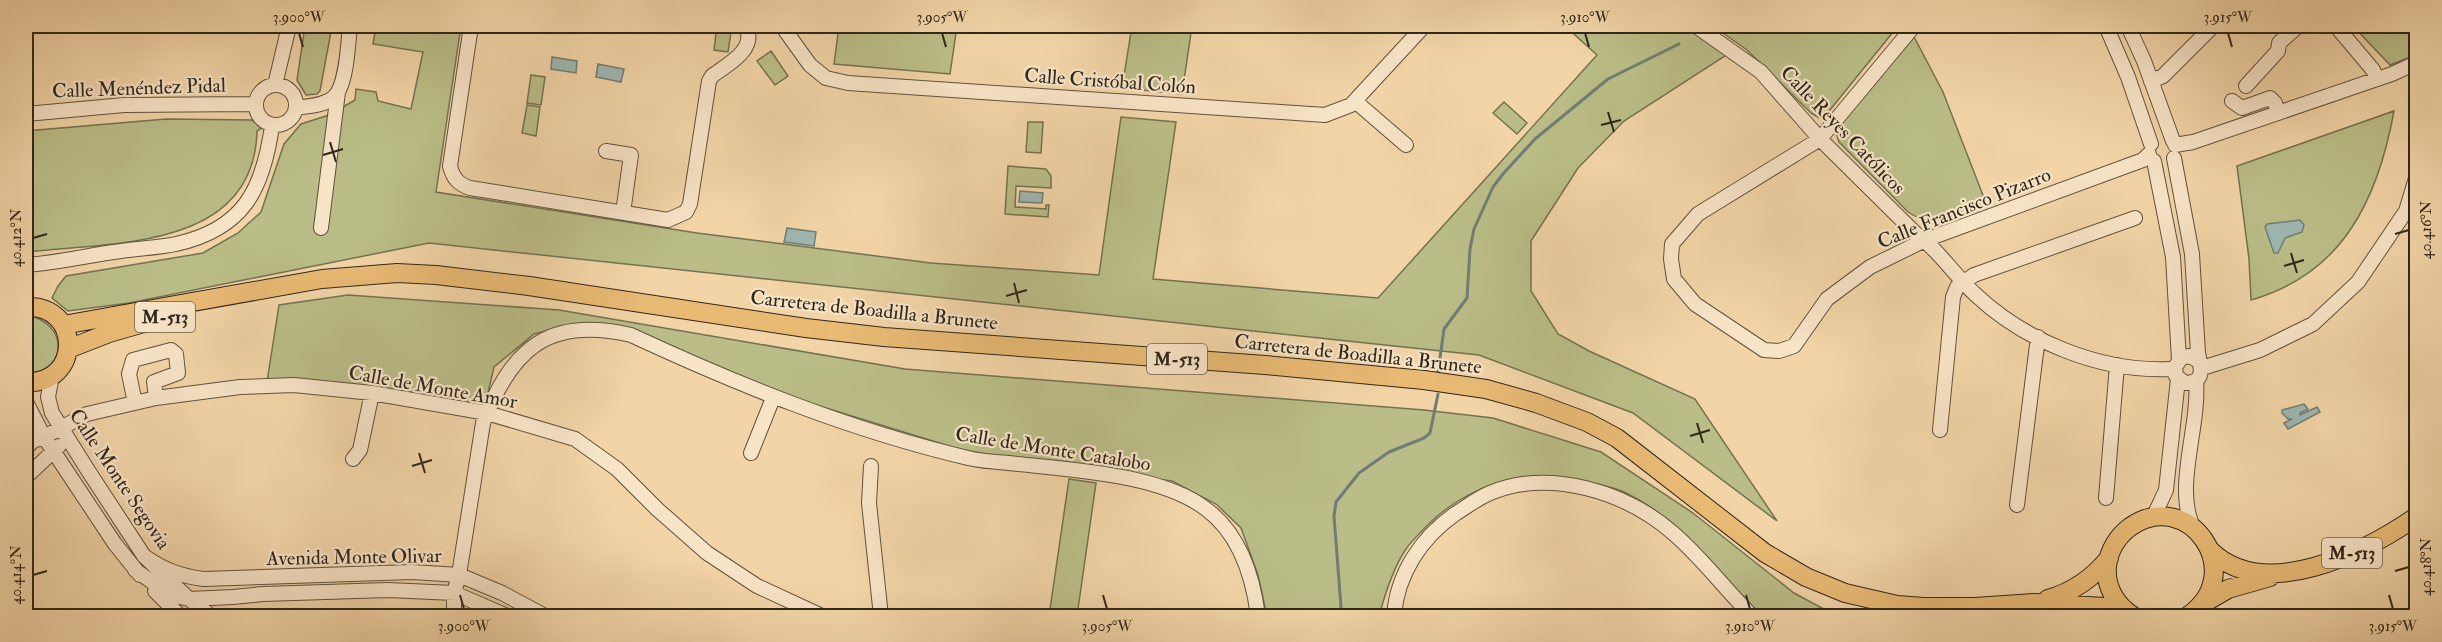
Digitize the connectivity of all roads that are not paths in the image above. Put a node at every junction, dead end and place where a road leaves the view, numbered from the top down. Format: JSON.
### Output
{"nodes":[{"id":1,"x":289,"y":26,"type":"edge"},
{"id":2,"x":350,"y":26,"type":"edge"},
{"id":3,"x":471,"y":26,"type":"edge"},
{"id":4,"x":746,"y":26,"type":"edge"},
{"id":5,"x":782,"y":26,"type":"edge"},
{"id":6,"x":1424,"y":26,"type":"edge"},
{"id":7,"x":1696,"y":26,"type":"edge"},
{"id":8,"x":1914,"y":26,"type":"edge"},
{"id":9,"x":2106,"y":26,"type":"edge"},
{"id":10,"x":2128,"y":26,"type":"edge"},
{"id":11,"x":2213,"y":26,"type":"edge"},
{"id":12,"x":2298,"y":26,"type":"edge"},
{"id":13,"x":2336,"y":26,"type":"edge"},
{"id":14,"x":2416,"y":63,"type":"edge"},
{"id":15,"x":2377,"y":79,"type":"junction"},
{"id":16,"x":2151,"y":81,"type":"junction"},
{"id":17,"x":275,"y":85,"type":"junction"},
{"id":18,"x":2246,"y":86,"type":"dead end"},
{"id":19,"x":339,"y":92,"type":"junction"},
{"id":20,"x":1355,"y":100,"type":"junction"},
{"id":21,"x":2232,"y":101,"type":"dead end"},
{"id":22,"x":255,"y":104,"type":"junction"},
{"id":23,"x":296,"y":108,"type":"junction"},
{"id":24,"x":2278,"y":113,"type":"junction"},
{"id":25,"x":26,"y":114,"type":"edge"},
{"id":26,"x":272,"y":126,"type":"junction"},
{"id":27,"x":1820,"y":139,"type":"junction"},
{"id":28,"x":1406,"y":145,"type":"dead end"},
{"id":29,"x":2174,"y":148,"type":"junction"},
{"id":30,"x":606,"y":151,"type":"dead end"},
{"id":31,"x":2151,"y":153,"type":"junction"},
{"id":32,"x":2416,"y":178,"type":"edge"},
{"id":33,"x":623,"y":213,"type":"junction"},
{"id":34,"x":2135,"y":218,"type":"dead end"},
{"id":35,"x":321,"y":228,"type":"dead end"},
{"id":36,"x":1925,"y":240,"type":"junction"},
{"id":37,"x":32,"y":265,"type":"edge"},
{"id":38,"x":26,"y":273,"type":"edge"},
{"id":39,"x":1963,"y":281,"type":"junction"},
{"id":40,"x":264,"y":290,"type":"junction"},
{"id":41,"x":28,"y":304,"type":"edge"},
{"id":42,"x":63,"y":325,"type":"junction"},
{"id":43,"x":2038,"y":337,"type":"junction"},
{"id":44,"x":68,"y":349,"type":"junction"},
{"id":45,"x":2117,"y":365,"type":"junction"},
{"id":46,"x":2177,"y":370,"type":"junction"},
{"id":47,"x":2199,"y":370,"type":"junction"},
{"id":48,"x":51,"y":376,"type":"junction"},
{"id":49,"x":26,"y":382,"type":"edge"},
{"id":50,"x":372,"y":393,"type":"junction"},
{"id":51,"x":156,"y":398,"type":"junction"},
{"id":52,"x":773,"y":398,"type":"junction"},
{"id":53,"x":26,"y":402,"type":"edge"},
{"id":54,"x":135,"y":403,"type":"junction"},
{"id":55,"x":52,"y":413,"type":"junction"},
{"id":56,"x":487,"y":413,"type":"junction"},
{"id":57,"x":87,"y":414,"type":"junction"},
{"id":58,"x":1940,"y":430,"type":"dead end"},
{"id":59,"x":63,"y":432,"type":"junction"},
{"id":60,"x":44,"y":437,"type":"junction"},
{"id":61,"x":26,"y":447,"type":"edge"},
{"id":62,"x":54,"y":451,"type":"junction"},
{"id":63,"x":751,"y":453,"type":"dead end"},
{"id":64,"x":353,"y":459,"type":"dead end"},
{"id":65,"x":871,"y":466,"type":"dead end"},
{"id":66,"x":26,"y":477,"type":"edge"},
{"id":67,"x":2106,"y":498,"type":"dead end"},
{"id":68,"x":2017,"y":505,"type":"dead end"},
{"id":69,"x":2153,"y":518,"type":"junction"},
{"id":70,"x":2416,"y":518,"type":"edge"},
{"id":71,"x":2193,"y":527,"type":"junction"},
{"id":72,"x":2210,"y":550,"type":"junction"},
{"id":73,"x":144,"y":556,"type":"junction"},
{"id":74,"x":2109,"y":558,"type":"junction"},
{"id":75,"x":135,"y":570,"type":"junction"},
{"id":76,"x":459,"y":575,"type":"junction"},
{"id":77,"x":2282,"y":575,"type":"junction"},
{"id":78,"x":227,"y":579,"type":"junction"},
{"id":79,"x":454,"y":593,"type":"junction"},
{"id":80,"x":233,"y":597,"type":"junction"},
{"id":81,"x":189,"y":599,"type":"junction"},
{"id":82,"x":2034,"y":603,"type":"junction"},
{"id":83,"x":2203,"y":604,"type":"junction"},
{"id":84,"x":2128,"y":612,"type":"edge"},
{"id":85,"x":181,"y":616,"type":"edge"},
{"id":86,"x":211,"y":616,"type":"edge"},
{"id":87,"x":216,"y":616,"type":"edge"},
{"id":88,"x":454,"y":616,"type":"edge"},
{"id":89,"x":507,"y":616,"type":"edge"},
{"id":90,"x":545,"y":616,"type":"edge"},
{"id":91,"x":822,"y":616,"type":"edge"},
{"id":92,"x":881,"y":616,"type":"edge"},
{"id":93,"x":1258,"y":616,"type":"edge"},
{"id":94,"x":1394,"y":616,"type":"edge"},
{"id":95,"x":1752,"y":616,"type":"edge"},
{"id":96,"x":2188,"y":616,"type":"edge"}],
"edges":[{"from":1,"to":17,"type":"street"},
{"from":2,"to":19,"type":"street"},
{"from":3,"to":33,"type":"street"},
{"from":4,"to":33,"type":"street"},
{"from":5,"to":20,"type":"street","name":"Calle Cristóbal Colón"},
{"from":6,"to":20,"type":"street","name":"Calle Cristóbal Colón"},
{"from":7,"to":27,"type":"street","name":"Calle Reyes Católicos"},
{"from":8,"to":27,"type":"street","name":"Calle Francisco Pizarro"},
{"from":9,"to":31,"type":"street"},
{"from":10,"to":16,"type":"street"},
{"from":11,"to":16,"type":"street"},
{"from":12,"to":18,"type":"street"},
{"from":13,"to":15,"type":"street"},
{"from":14,"to":15,"type":"street"},
{"from":15,"to":24,"type":"street"},
{"from":16,"to":29,"type":"street"},
{"from":17,"to":22,"type":"street"},
{"from":17,"to":23,"type":"street"},
{"from":19,"to":23,"type":"street"},
{"from":19,"to":35,"type":"street"},
{"from":20,"to":28,"type":"street"},
{"from":21,"to":24,"type":"street"},
{"from":22,"to":25,"type":"street","name":"Calle Menéndez Pidal"},
{"from":22,"to":26,"type":"street"},
{"from":23,"to":26,"type":"street"},
{"from":24,"to":29,"type":"street"},
{"from":26,"to":37,"type":"street"},
{"from":27,"to":36,"type":"street","name":"Calle Reyes Católicos"},
{"from":27,"to":36,"type":"street","name":"Calle Francisco Pizarro"},
{"from":29,"to":31,"type":"street"},
{"from":29,"to":31,"type":"street"},
{"from":29,"to":47,"type":"street"},
{"from":30,"to":33,"type":"street"},
{"from":31,"to":36,"type":"street","name":"Calle Francisco Pizarro"},
{"from":31,"to":46,"type":"street"},
{"from":32,"to":47,"type":"street"},
{"from":34,"to":39,"type":"street"},
{"from":36,"to":39,"type":"street","name":"Calle Reyes Católicos"},
{"from":37,"to":38,"type":"street"},
{"from":39,"to":43,"type":"street","name":"Calle Reyes Católicos"},
{"from":39,"to":58,"type":"street"},
{"from":40,"to":42,"type":"main road","name":"Carretera de Boadilla a Brunete","number":"M-513"},
{"from":40,"to":44,"type":"main road","name":"Carretera de Boadilla a Brunete","number":"M-513"},
{"from":40,"to":82,"type":"main road","name":"Carretera de Boadilla a Brunete","number":"M-513"},
{"from":41,"to":42,"type":"main road"},
{"from":42,"to":44,"type":"main road"},
{"from":43,"to":45,"type":"street","name":"Calle Reyes Católicos"},
{"from":43,"to":68,"type":"street"},
{"from":44,"to":48,"type":"main road"},
{"from":45,"to":46,"type":"street","name":"Calle Reyes Católicos"},
{"from":45,"to":67,"type":"street"},
{"from":46,"to":47,"type":"street"},
{"from":46,"to":47,"type":"street"},
{"from":46,"to":69,"type":"street"},
{"from":47,"to":71,"type":"street"},
{"from":48,"to":49,"type":"main road"},
{"from":48,"to":55,"type":"street","name":"Calle Monte Segovia"},
{"from":50,"to":51,"type":"street","name":"Calle de Monte Amor"},
{"from":50,"to":56,"type":"street","name":"Calle de Monte Amor"},
{"from":50,"to":64,"type":"street"},
{"from":51,"to":54,"type":"street","name":"Calle de Monte Amor"},
{"from":51,"to":54,"type":"street"},
{"from":52,"to":56,"type":"street","name":"Calle de Monte Catalobo"},
{"from":52,"to":63,"type":"street"},
{"from":52,"to":93,"type":"street","name":"Calle de Monte Catalobo"},
{"from":53,"to":60,"type":"street","name":"Calle Monte Segovia"},
{"from":54,"to":57,"type":"street","name":"Calle de Monte Amor"},
{"from":55,"to":57,"type":"street","name":"Calle de Monte Amor"},
{"from":55,"to":59,"type":"street","name":"Calle Monte Segovia"},
{"from":56,"to":76,"type":"street","name":"Calle de Monte Catalobo"},
{"from":56,"to":91,"type":"street","name":"Calle de Monte Amor"},
{"from":57,"to":59,"type":"street","name":"Calle de Monte Amor"},
{"from":59,"to":60,"type":"street","name":"Calle de Monte Amor"},
{"from":59,"to":62,"type":"street"},
{"from":59,"to":73,"type":"street","name":"Calle Monte Segovia"},
{"from":60,"to":61,"type":"street","name":"Calle de Monte Amor"},
{"from":60,"to":62,"type":"street","name":"Calle Monte Segovia"},
{"from":62,"to":66,"type":"street"},
{"from":62,"to":75,"type":"street","name":"Calle Monte Segovia"},
{"from":65,"to":92,"type":"street"},
{"from":69,"to":71,"type":"main road"},
{"from":69,"to":74,"type":"main road","name":"Carretera de Boadilla a Brunete"},
{"from":70,"to":77,"type":"main road","number":"M-513"},
{"from":71,"to":72,"type":"main road"},
{"from":72,"to":77,"type":"main road","number":"M-513"},
{"from":72,"to":83,"type":"main road"},
{"from":73,"to":78,"type":"street","name":"Avenida Monte Olivar"},
{"from":73,"to":81,"type":"street","name":"Calle Monte Segovia"},
{"from":74,"to":82,"type":"main road","name":"Carretera de Boadilla a Brunete","number":"M-513"},
{"from":74,"to":84,"type":"main road"},
{"from":75,"to":81,"type":"street","name":"Avenida Monte Olivar"},
{"from":75,"to":85,"type":"street","name":"Calle Monte Segovia"},
{"from":76,"to":78,"type":"street","name":"Avenida Monte Olivar"},
{"from":76,"to":79,"type":"street","name":"Calle de Monte Catalobo"},
{"from":76,"to":90,"type":"street","name":"Avenida Monte Olivar"},
{"from":77,"to":83,"type":"main road"},
{"from":78,"to":81,"type":"street","name":"Avenida Monte Olivar"},
{"from":79,"to":80,"type":"street","name":"Avenida Monte Olivar"},
{"from":79,"to":88,"type":"street","name":"Calle de Monte Catalobo"},
{"from":79,"to":89,"type":"street","name":"Avenida Monte Olivar"},
{"from":80,"to":81,"type":"street","name":"Avenida Monte Olivar"},
{"from":80,"to":87,"type":"street"},
{"from":81,"to":85,"type":"street"},
{"from":81,"to":86,"type":"street","name":"Calle Monte Segovia"},
{"from":82,"to":84,"type":"main road","name":"Carretera de Boadilla a Brunete","number":"M-513"},
{"from":83,"to":96,"type":"main road"},
{"from":94,"to":95,"type":"street"}]}
